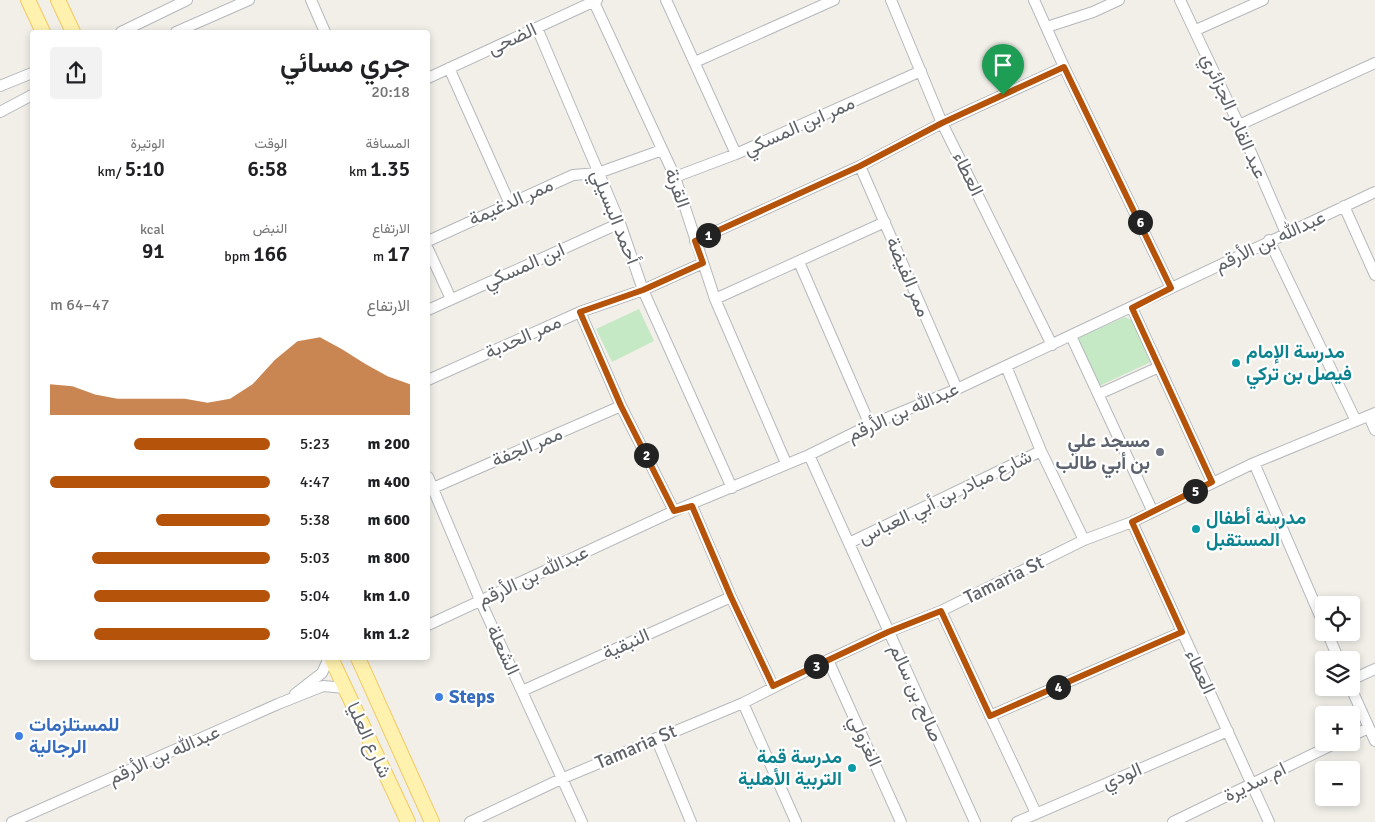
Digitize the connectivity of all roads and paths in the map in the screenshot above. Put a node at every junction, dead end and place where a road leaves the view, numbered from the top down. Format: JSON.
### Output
{"nodes":[{"id":1,"x":28,"y":0,"type":"edge"},
{"id":2,"x":58,"y":0,"type":"edge"},
{"id":3,"x":187,"y":0,"type":"edge"},
{"id":4,"x":249,"y":0,"type":"edge"},
{"id":5,"x":311,"y":0,"type":"edge"},
{"id":6,"x":594,"y":0,"type":"edge"},
{"id":7,"x":666,"y":0,"type":"edge"},
{"id":8,"x":834,"y":0,"type":"edge"},
{"id":9,"x":891,"y":0,"type":"edge"},
{"id":10,"x":1034,"y":0,"type":"edge"},
{"id":11,"x":1119,"y":0,"type":"edge"},
{"id":12,"x":1180,"y":0,"type":"edge"},
{"id":13,"x":1263,"y":0,"type":"edge"},
{"id":14,"x":1047,"y":27,"type":"junction"},
{"id":15,"x":537,"y":28,"type":"junction"},
{"id":16,"x":42,"y":30,"type":"edge"},
{"id":17,"x":72,"y":30,"type":"edge"},
{"id":18,"x":124,"y":30,"type":"edge"},
{"id":19,"x":181,"y":30,"type":"edge"},
{"id":20,"x":325,"y":30,"type":"edge"},
{"id":21,"x":1196,"y":30,"type":"junction"},
{"id":22,"x":695,"y":62,"type":"junction"},
{"id":23,"x":1375,"y":63,"type":"edge"},
{"id":24,"x":1064,"y":67,"type":"junction"},
{"id":25,"x":449,"y":68,"type":"junction"},
{"id":26,"x":921,"y":71,"type":"junction"},
{"id":27,"x":30,"y":74,"type":"edge"},
{"id":28,"x":430,"y":77,"type":"edge"},
{"id":29,"x":0,"y":86,"type":"edge"},
{"id":30,"x":30,"y":96,"type":"edge"},
{"id":31,"x":0,"y":112,"type":"edge"},
{"id":32,"x":942,"y":123,"type":"junction"},
{"id":33,"x":1239,"y":126,"type":"junction"},
{"id":34,"x":662,"y":150,"type":"junction"},
{"id":35,"x":736,"y":154,"type":"junction"},
{"id":36,"x":860,"y":166,"type":"junction"},
{"id":37,"x":598,"y":173,"type":"junction"},
{"id":38,"x":675,"y":177,"type":"junction"},
{"id":39,"x":1375,"y":192,"type":"edge"},
{"id":40,"x":509,"y":202,"type":"junction"},
{"id":41,"x":1344,"y":206,"type":"junction"},
{"id":42,"x":620,"y":222,"type":"junction"},
{"id":43,"x":884,"y":222,"type":"junction"},
{"id":44,"x":1286,"y":233,"type":"junction"},
{"id":45,"x":430,"y":240,"type":"edge"},
{"id":46,"x":1269,"y":240,"type":"junction"},
{"id":47,"x":695,"y":241,"type":"junction"},
{"id":48,"x":430,"y":253,"type":"edge"},
{"id":49,"x":799,"y":262,"type":"junction"},
{"id":50,"x":703,"y":263,"type":"junction"},
{"id":51,"x":1375,"y":275,"type":"edge"},
{"id":52,"x":1171,"y":288,"type":"junction"},
{"id":53,"x":643,"y":290,"type":"junction"},
{"id":54,"x":451,"y":299,"type":"junction"},
{"id":55,"x":715,"y":299,"type":"junction"},
{"id":56,"x":1132,"y":308,"type":"junction"},
{"id":57,"x":430,"y":309,"type":"edge"},
{"id":58,"x":580,"y":312,"type":"junction"},
{"id":59,"x":1071,"y":336,"type":"junction"},
{"id":60,"x":1052,"y":345,"type":"junction"},
{"id":61,"x":1006,"y":366,"type":"junction"},
{"id":62,"x":1159,"y":367,"type":"junction"},
{"id":63,"x":430,"y":379,"type":"edge"},
{"id":64,"x":957,"y":389,"type":"junction"},
{"id":65,"x":1099,"y":394,"type":"junction"},
{"id":66,"x":621,"y":406,"type":"junction"},
{"id":67,"x":1372,"y":415,"type":"edge"},
{"id":68,"x":1356,"y":421,"type":"junction"},
{"id":69,"x":870,"y":425,"type":"junction"},
{"id":70,"x":1375,"y":430,"type":"edge"},
{"id":71,"x":1042,"y":451,"type":"junction"},
{"id":72,"x":809,"y":455,"type":"junction"},
{"id":73,"x":786,"y":463,"type":"junction"},
{"id":74,"x":1254,"y":463,"type":"junction"},
{"id":75,"x":430,"y":482,"type":"edge"},
{"id":76,"x":1212,"y":482,"type":"junction"},
{"id":77,"x":433,"y":488,"type":"junction"},
{"id":78,"x":732,"y":488,"type":"junction"},
{"id":79,"x":692,"y":506,"type":"junction"},
{"id":80,"x":674,"y":511,"type":"junction"},
{"id":81,"x":1153,"y":512,"type":"junction"},
{"id":82,"x":1132,"y":522,"type":"junction"},
{"id":83,"x":1084,"y":540,"type":"junction"},
{"id":84,"x":850,"y":543,"type":"junction"},
{"id":85,"x":731,"y":597,"type":"junction"},
{"id":86,"x":480,"y":600,"type":"junction"},
{"id":87,"x":1315,"y":604,"type":"edge"},
{"id":88,"x":941,"y":611,"type":"junction"},
{"id":89,"x":430,"y":624,"type":"edge"},
{"id":90,"x":888,"y":632,"type":"junction"},
{"id":91,"x":1182,"y":632,"type":"junction"},
{"id":92,"x":329,"y":660,"type":"edge"},
{"id":93,"x":331,"y":660,"type":"edge"},
{"id":94,"x":359,"y":660,"type":"edge"},
{"id":95,"x":828,"y":660,"type":"junction"},
{"id":96,"x":1375,"y":669,"type":"edge"},
{"id":97,"x":1360,"y":676,"type":"edge"},
{"id":98,"x":773,"y":686,"type":"junction"},
{"id":99,"x":345,"y":688,"type":"junction"},
{"id":100,"x":522,"y":691,"type":"junction"},
{"id":101,"x":1355,"y":696,"type":"edge"},
{"id":102,"x":278,"y":704,"type":"junction"},
{"id":103,"x":743,"y":704,"type":"junction"},
{"id":104,"x":990,"y":716,"type":"junction"},
{"id":105,"x":1369,"y":728,"type":"junction"},
{"id":106,"x":1228,"y":731,"type":"junction"},
{"id":107,"x":1360,"y":732,"type":"edge"},
{"id":108,"x":656,"y":738,"type":"junction"},
{"id":109,"x":1375,"y":742,"type":"edge"},
{"id":110,"x":1319,"y":751,"type":"edge"},
{"id":111,"x":561,"y":779,"type":"junction"},
{"id":112,"x":1251,"y":783,"type":"junction"},
{"id":113,"x":1036,"y":813,"type":"junction"},
{"id":114,"x":12,"y":822,"type":"edge"},
{"id":115,"x":408,"y":822,"type":"edge"},
{"id":116,"x":432,"y":822,"type":"edge"},
{"id":117,"x":470,"y":822,"type":"edge"},
{"id":118,"x":582,"y":822,"type":"edge"},
{"id":119,"x":691,"y":822,"type":"edge"},
{"id":120,"x":796,"y":822,"type":"edge"},
{"id":121,"x":901,"y":822,"type":"edge"},
{"id":122,"x":975,"y":822,"type":"edge"},
{"id":123,"x":1017,"y":822,"type":"edge"},
{"id":124,"x":1172,"y":822,"type":"edge"},
{"id":125,"x":1269,"y":822,"type":"edge"}],
"edges":[{"from":1,"to":16,"type":"main road"},
{"from":2,"to":17,"type":"main road"},
{"from":3,"to":18,"type":"street"},
{"from":4,"to":19,"type":"street"},
{"from":5,"to":20,"type":"street"},
{"from":6,"to":15,"type":"street","name":"الضحى"},
{"from":6,"to":34,"type":"street","name":"القرنة"},
{"from":7,"to":22,"type":"street"},
{"from":8,"to":22,"type":"street"},
{"from":9,"to":26,"type":"street","name":"العطاء"},
{"from":10,"to":14,"type":"street"},
{"from":11,"to":14,"type":"street"},
{"from":12,"to":21,"type":"street","name":"عبد القادر الجزائري"},
{"from":13,"to":21,"type":"street"},
{"from":14,"to":24,"type":"street"},
{"from":15,"to":25,"type":"street","name":"الضحى"},
{"from":15,"to":37,"type":"street","name":"أحمد البسيلي"},
{"from":21,"to":33,"type":"street","name":"عبد القادر الجزائري"},
{"from":22,"to":35,"type":"street"},
{"from":23,"to":33,"type":"street"},
{"from":24,"to":32,"type":"street"},
{"from":24,"to":52,"type":"street"},
{"from":25,"to":28,"type":"street","name":"الضحى"},
{"from":25,"to":40,"type":"street"},
{"from":26,"to":32,"type":"street","name":"العطاء"},
{"from":26,"to":35,"type":"street","name":"ممر ابن المسكي"},
{"from":27,"to":29,"type":"street"},
{"from":30,"to":31,"type":"street"},
{"from":32,"to":36,"type":"street"},
{"from":32,"to":60,"type":"street","name":"العطاء"},
{"from":33,"to":44,"type":"street","name":"عبد القادر الجزائري"},
{"from":34,"to":37,"type":"street","name":"ممر الدغيمة"},
{"from":34,"to":38,"type":"street","name":"القرنة"},
{"from":35,"to":38,"type":"street","name":"ممر ابن المسكي"},
{"from":36,"to":43,"type":"street","name":"ممر الفيضة"},
{"from":36,"to":47,"type":"street"},
{"from":37,"to":40,"type":"street","name":"ممر الدغيمة"},
{"from":37,"to":42,"type":"street","name":"أحمد البسيلي"},
{"from":38,"to":47,"type":"street","name":"القرنة"},
{"from":39,"to":41,"type":"street","name":"عبدالله بن الأرقم"},
{"from":40,"to":45,"type":"street","name":"ممر الدغيمة"},
{"from":41,"to":44,"type":"street","name":"عبدالله بن الأرقم"},
{"from":41,"to":51,"type":"street"},
{"from":42,"to":53,"type":"street","name":"أحمد البسيلي"},
{"from":42,"to":54,"type":"street","name":"ابن المسكي"},
{"from":43,"to":49,"type":"street"},
{"from":43,"to":64,"type":"street","name":"ممر الفيضة"},
{"from":44,"to":46,"type":"street","name":"عبدالله بن الأرقم"},
{"from":46,"to":52,"type":"street","name":"عبدالله بن الأرقم"},
{"from":46,"to":68,"type":"street"},
{"from":47,"to":50,"type":"street","name":"القرنة"},
{"from":48,"to":54,"type":"street"},
{"from":49,"to":55,"type":"street"},
{"from":49,"to":69,"type":"street"},
{"from":50,"to":53,"type":"street","name":"ممر الحدبة"},
{"from":50,"to":55,"type":"street","name":"القرنة"},
{"from":52,"to":56,"type":"street","name":"عبدالله بن الأرقم"},
{"from":53,"to":58,"type":"street","name":"ممر الحدبة"},
{"from":53,"to":78,"type":"street","name":"أحمد البسيلي"},
{"from":54,"to":57,"type":"street","name":"ابن المسكي"},
{"from":55,"to":73,"type":"street","name":"القرنة"},
{"from":56,"to":59,"type":"street","name":"عبدالله بن الأرقم"},
{"from":56,"to":62,"type":"street"},
{"from":58,"to":63,"type":"street","name":"ممر الحدبة"},
{"from":58,"to":66,"type":"street"},
{"from":59,"to":60,"type":"street","name":"عبدالله بن الأرقم"},
{"from":59,"to":65,"type":"street"},
{"from":60,"to":61,"type":"street","name":"عبدالله بن الأرقم"},
{"from":61,"to":64,"type":"street","name":"عبدالله بن الأرقم"},
{"from":61,"to":71,"type":"street"},
{"from":62,"to":65,"type":"street"},
{"from":62,"to":76,"type":"street"},
{"from":64,"to":69,"type":"street","name":"عبدالله بن الأرقم"},
{"from":65,"to":81,"type":"street"},
{"from":66,"to":77,"type":"street","name":"ممر الجفة"},
{"from":66,"to":80,"type":"street"},
{"from":67,"to":68,"type":"street","name":"Tamaria St"},
{"from":67,"to":70,"type":"street"},
{"from":68,"to":74,"type":"street","name":"Tamaria St"},
{"from":69,"to":72,"type":"street","name":"عبدالله بن الأرقم"},
{"from":71,"to":83,"type":"street"},
{"from":71,"to":84,"type":"street","name":"شارع مبادر بن أبي العباس"},
{"from":72,"to":73,"type":"street","name":"عبدالله بن الأرقم"},
{"from":72,"to":84,"type":"street","name":"صالح بن سالم"},
{"from":73,"to":78,"type":"street","name":"عبدالله بن الأرقم"},
{"from":74,"to":76,"type":"street","name":"Tamaria St"},
{"from":74,"to":87,"type":"street"},
{"from":75,"to":77,"type":"street","name":"الشعلة"},
{"from":76,"to":81,"type":"street","name":"Tamaria St"},
{"from":77,"to":86,"type":"street","name":"الشعلة"},
{"from":78,"to":79,"type":"street","name":"عبدالله بن الأرقم"},
{"from":79,"to":80,"type":"street","name":"عبدالله بن الأرقم"},
{"from":79,"to":85,"type":"street"},
{"from":80,"to":86,"type":"street","name":"عبدالله بن الأرقم"},
{"from":81,"to":82,"type":"street","name":"Tamaria St"},
{"from":82,"to":83,"type":"street","name":"Tamaria St"},
{"from":82,"to":91,"type":"street","name":"العطاء"},
{"from":83,"to":88,"type":"street","name":"Tamaria St"},
{"from":84,"to":90,"type":"street","name":"صالح بن سالم"},
{"from":85,"to":98,"type":"street"},
{"from":85,"to":100,"type":"street","name":"النبقية"},
{"from":86,"to":89,"type":"street","name":"عبدالله بن الأرقم"},
{"from":86,"to":100,"type":"street","name":"الشعلة"},
{"from":88,"to":90,"type":"street","name":"Tamaria St"},
{"from":88,"to":104,"type":"street"},
{"from":90,"to":95,"type":"street","name":"Tamaria St"},
{"from":90,"to":122,"type":"street","name":"صالح بن سالم"},
{"from":91,"to":104,"type":"street"},
{"from":91,"to":106,"type":"street","name":"العطاء"},
{"from":92,"to":102,"type":"street"},
{"from":93,"to":99,"type":"main road","name":"شارع العليا"},
{"from":94,"to":116,"type":"main road","name":"شارع العليا"},
{"from":95,"to":98,"type":"street","name":"Tamaria St"},
{"from":95,"to":121,"type":"street","name":"الغزولي"},
{"from":96,"to":97,"type":"street"},
{"from":98,"to":103,"type":"street","name":"Tamaria St"},
{"from":99,"to":102,"type":"street","name":"عبدالله بن الأرقم"},
{"from":99,"to":115,"type":"main road","name":"شارع العليا"},
{"from":100,"to":111,"type":"street","name":"الشعلة"},
{"from":101,"to":105,"type":"street"},
{"from":102,"to":114,"type":"street","name":"عبدالله بن الأرقم"},
{"from":103,"to":108,"type":"street","name":"Tamaria St"},
{"from":103,"to":120,"type":"street"},
{"from":104,"to":113,"type":"street"},
{"from":105,"to":107,"type":"street"},
{"from":105,"to":109,"type":"street"},
{"from":106,"to":112,"type":"street","name":"العطاء"},
{"from":106,"to":113,"type":"street","name":"الودي"},
{"from":108,"to":111,"type":"street","name":"Tamaria St"},
{"from":108,"to":119,"type":"street"},
{"from":110,"to":112,"type":"street","name":"ام سديرة"},
{"from":111,"to":117,"type":"street","name":"Tamaria St"},
{"from":111,"to":118,"type":"street","name":"الشعلة"},
{"from":112,"to":124,"type":"street","name":"ام سديرة"},
{"from":112,"to":125,"type":"street","name":"العطاء"},
{"from":113,"to":123,"type":"street","name":"الودي"}]}
